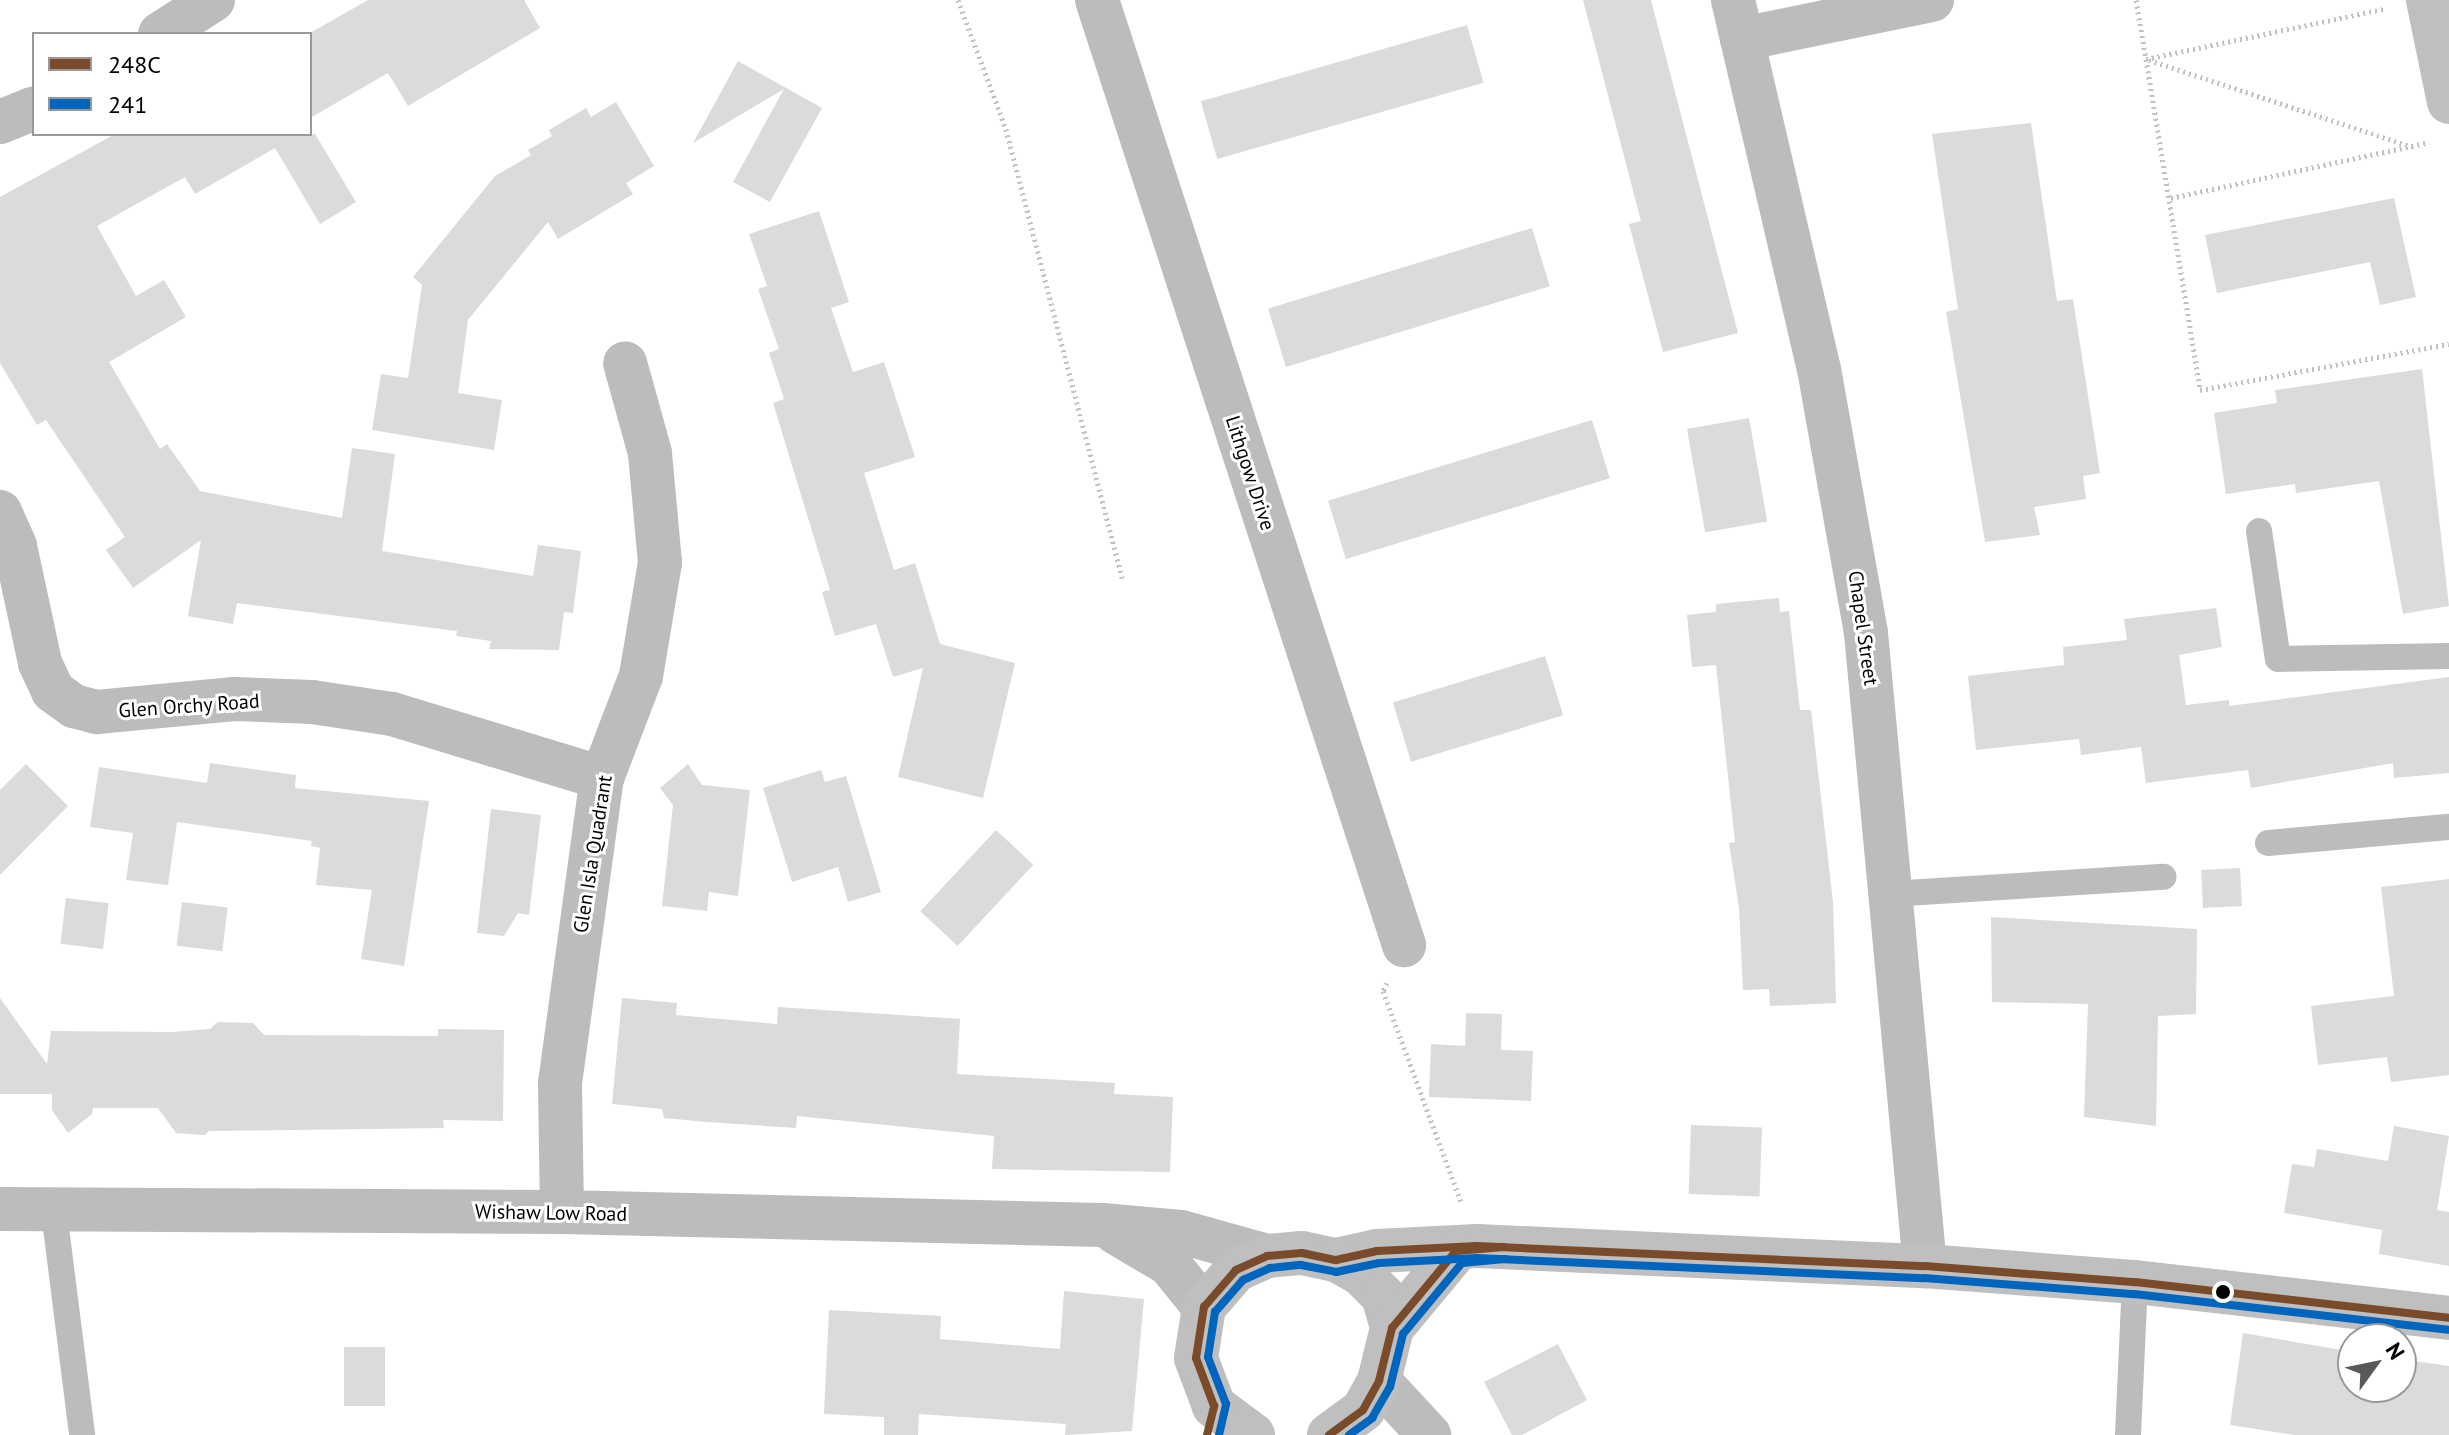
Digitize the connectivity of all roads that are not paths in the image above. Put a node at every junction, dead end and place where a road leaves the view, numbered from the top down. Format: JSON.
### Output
{"nodes":[{"id":1,"x":213,"y":0,"type":"edge"},
{"id":2,"x":1097,"y":0,"type":"edge"},
{"id":3,"x":1932,"y":0,"type":"edge"},
{"id":4,"x":2428,"y":0,"type":"edge"},
{"id":5,"x":1738,"y":20,"type":"edge"},
{"id":6,"x":163,"y":32,"type":"edge"},
{"id":7,"x":32,"y":109,"type":"edge"},
{"id":8,"x":2443,"y":121,"type":"edge"},
{"id":9,"x":0,"y":122,"type":"edge"},
{"id":10,"x":625,"y":363,"type":"dead end"},
{"id":11,"x":0,"y":512,"type":"edge"},
{"id":12,"x":2259,"y":531,"type":"dead end"},
{"id":13,"x":2449,"y":656,"type":"edge"},
{"id":14,"x":602,"y":778,"type":"junction"},
{"id":15,"x":2449,"y":827,"type":"edge"},
{"id":16,"x":2268,"y":843,"type":"dead end"},
{"id":17,"x":2163,"y":877,"type":"dead end"},
{"id":18,"x":1890,"y":894,"type":"junction"},
{"id":19,"x":1404,"y":945,"type":"road end"},
{"id":20,"x":0,"y":1209,"type":"edge"},
{"id":21,"x":54,"y":1212,"type":"junction"},
{"id":22,"x":562,"y":1212,"type":"junction"},
{"id":23,"x":1102,"y":1225,"type":"junction"},
{"id":24,"x":1467,"y":1249,"type":"junction"},
{"id":25,"x":1267,"y":1256,"type":"junction"},
{"id":26,"x":1336,"y":1260,"type":"junction"},
{"id":27,"x":1925,"y":1266,"type":"junction"},
{"id":28,"x":2135,"y":1282,"type":"junction"},
{"id":29,"x":1204,"y":1307,"type":"junction"},
{"id":30,"x":2449,"y":1318,"type":"edge"},
{"id":31,"x":1392,"y":1328,"type":"junction"},
{"id":32,"x":1379,"y":1381,"type":"junction"},
{"id":33,"x":1210,"y":1420,"type":"edge"},
{"id":34,"x":1334,"y":1434,"type":"edge"},
{"id":35,"x":82,"y":1435,"type":"edge"},
{"id":36,"x":1253,"y":1435,"type":"edge"},
{"id":37,"x":1429,"y":1435,"type":"edge"},
{"id":38,"x":2128,"y":1435,"type":"edge"}],
"edges":[{"from":1,"to":6,"type":"street"},
{"from":2,"to":19,"type":"street","name":"Lithgow Drive"},
{"from":3,"to":5,"type":"street"},
{"from":4,"to":8,"type":"street"},
{"from":5,"to":18,"type":"street","name":"Chapel Street"},
{"from":7,"to":9,"type":"street"},
{"from":10,"to":14,"type":"street","name":"Glen Isla Quadrant"},
{"from":11,"to":14,"type":"street","name":"Glen Orchy Road"},
{"from":12,"to":13,"type":"lane"},
{"from":14,"to":22,"type":"street","name":"Glen Isla Quadrant"},
{"from":15,"to":16,"type":"lane"},
{"from":17,"to":18,"type":"lane"},
{"from":18,"to":27,"type":"street","name":"Chapel Street"},
{"from":20,"to":21,"type":"street","name":"Wishaw Low Road"},
{"from":21,"to":22,"type":"street","name":"Wishaw Low Road"},
{"from":21,"to":35,"type":"lane"},
{"from":22,"to":23,"type":"street","name":"Wishaw Low Road"},
{"from":23,"to":25,"type":"street","name":"Wishaw Low Road"},
{"from":23,"to":29,"type":"street","name":"Wishaw Low Road"},
{"from":24,"to":26,"type":"street"},
{"from":24,"to":27,"type":"street"},
{"from":24,"to":31,"type":"street"},
{"from":25,"to":26,"type":"street"},
{"from":25,"to":29,"type":"street"},
{"from":26,"to":31,"type":"street"},
{"from":27,"to":28,"type":"street"},
{"from":28,"to":30,"type":"street"},
{"from":28,"to":38,"type":"lane"},
{"from":29,"to":33,"type":"street"},
{"from":31,"to":32,"type":"street"},
{"from":32,"to":34,"type":"street"},
{"from":32,"to":37,"type":"street"},
{"from":33,"to":36,"type":"street"}]}
